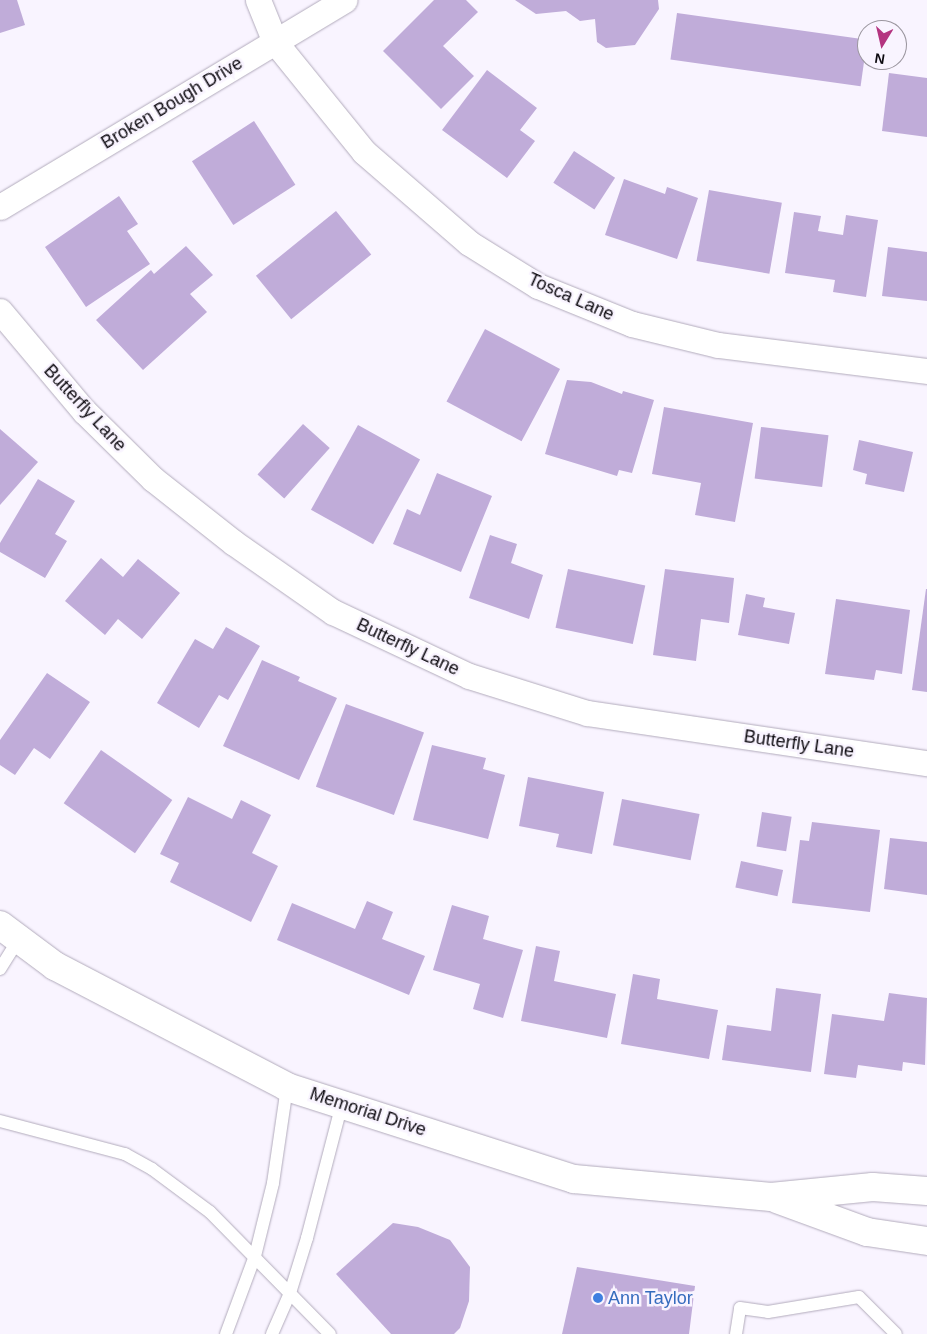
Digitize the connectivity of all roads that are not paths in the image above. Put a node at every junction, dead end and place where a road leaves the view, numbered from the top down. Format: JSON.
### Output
{"nodes":[{"id":1,"x":258,"y":0,"type":"edge"},
{"id":2,"x":345,"y":0,"type":"edge"},
{"id":3,"x":275,"y":42,"type":"junction"},
{"id":4,"x":0,"y":207,"type":"edge"},
{"id":5,"x":0,"y":311,"type":"edge"},
{"id":6,"x":927,"y":371,"type":"edge"},
{"id":7,"x":927,"y":763,"type":"edge"},
{"id":8,"x":10,"y":932,"type":"edge"},
{"id":9,"x":0,"y":969,"type":"edge"},
{"id":10,"x":288,"y":1087,"type":"junction"},
{"id":11,"x":342,"y":1104,"type":"junction"},
{"id":12,"x":0,"y":1121,"type":"edge"},
{"id":13,"x":927,"y":1191,"type":"edge"},
{"id":14,"x":771,"y":1197,"type":"junction"},
{"id":15,"x":927,"y":1241,"type":"edge"},
{"id":16,"x":255,"y":1256,"type":"junction"},
{"id":17,"x":290,"y":1293,"type":"junction"},
{"id":18,"x":226,"y":1334,"type":"edge"},
{"id":19,"x":272,"y":1334,"type":"edge"},
{"id":20,"x":330,"y":1334,"type":"edge"},
{"id":21,"x":736,"y":1334,"type":"edge"},
{"id":22,"x":896,"y":1334,"type":"edge"}],
"edges":[{"from":1,"to":3,"type":"street","name":"Tosca Lane"},
{"from":2,"to":3,"type":"street","name":"Broken Bough Drive"},
{"from":3,"to":4,"type":"street","name":"Broken Bough Drive"},
{"from":3,"to":6,"type":"street","name":"Tosca Lane"},
{"from":5,"to":7,"type":"street","name":"Butterfly Lane"},
{"from":8,"to":9,"type":"lane"},
{"from":8,"to":10,"type":"main road","name":"Memorial Drive"},
{"from":10,"to":11,"type":"main road","name":"Memorial Drive"},
{"from":10,"to":16,"type":"lane"},
{"from":11,"to":14,"type":"main road","name":"Memorial Drive"},
{"from":11,"to":17,"type":"lane"},
{"from":12,"to":16,"type":"lane"},
{"from":13,"to":14,"type":"main road","name":"Memorial Drive"},
{"from":14,"to":15,"type":"main road","name":"Memorial Drive"},
{"from":16,"to":17,"type":"lane"},
{"from":16,"to":18,"type":"lane"},
{"from":17,"to":19,"type":"lane"},
{"from":17,"to":20,"type":"lane"},
{"from":21,"to":22,"type":"lane"}]}
